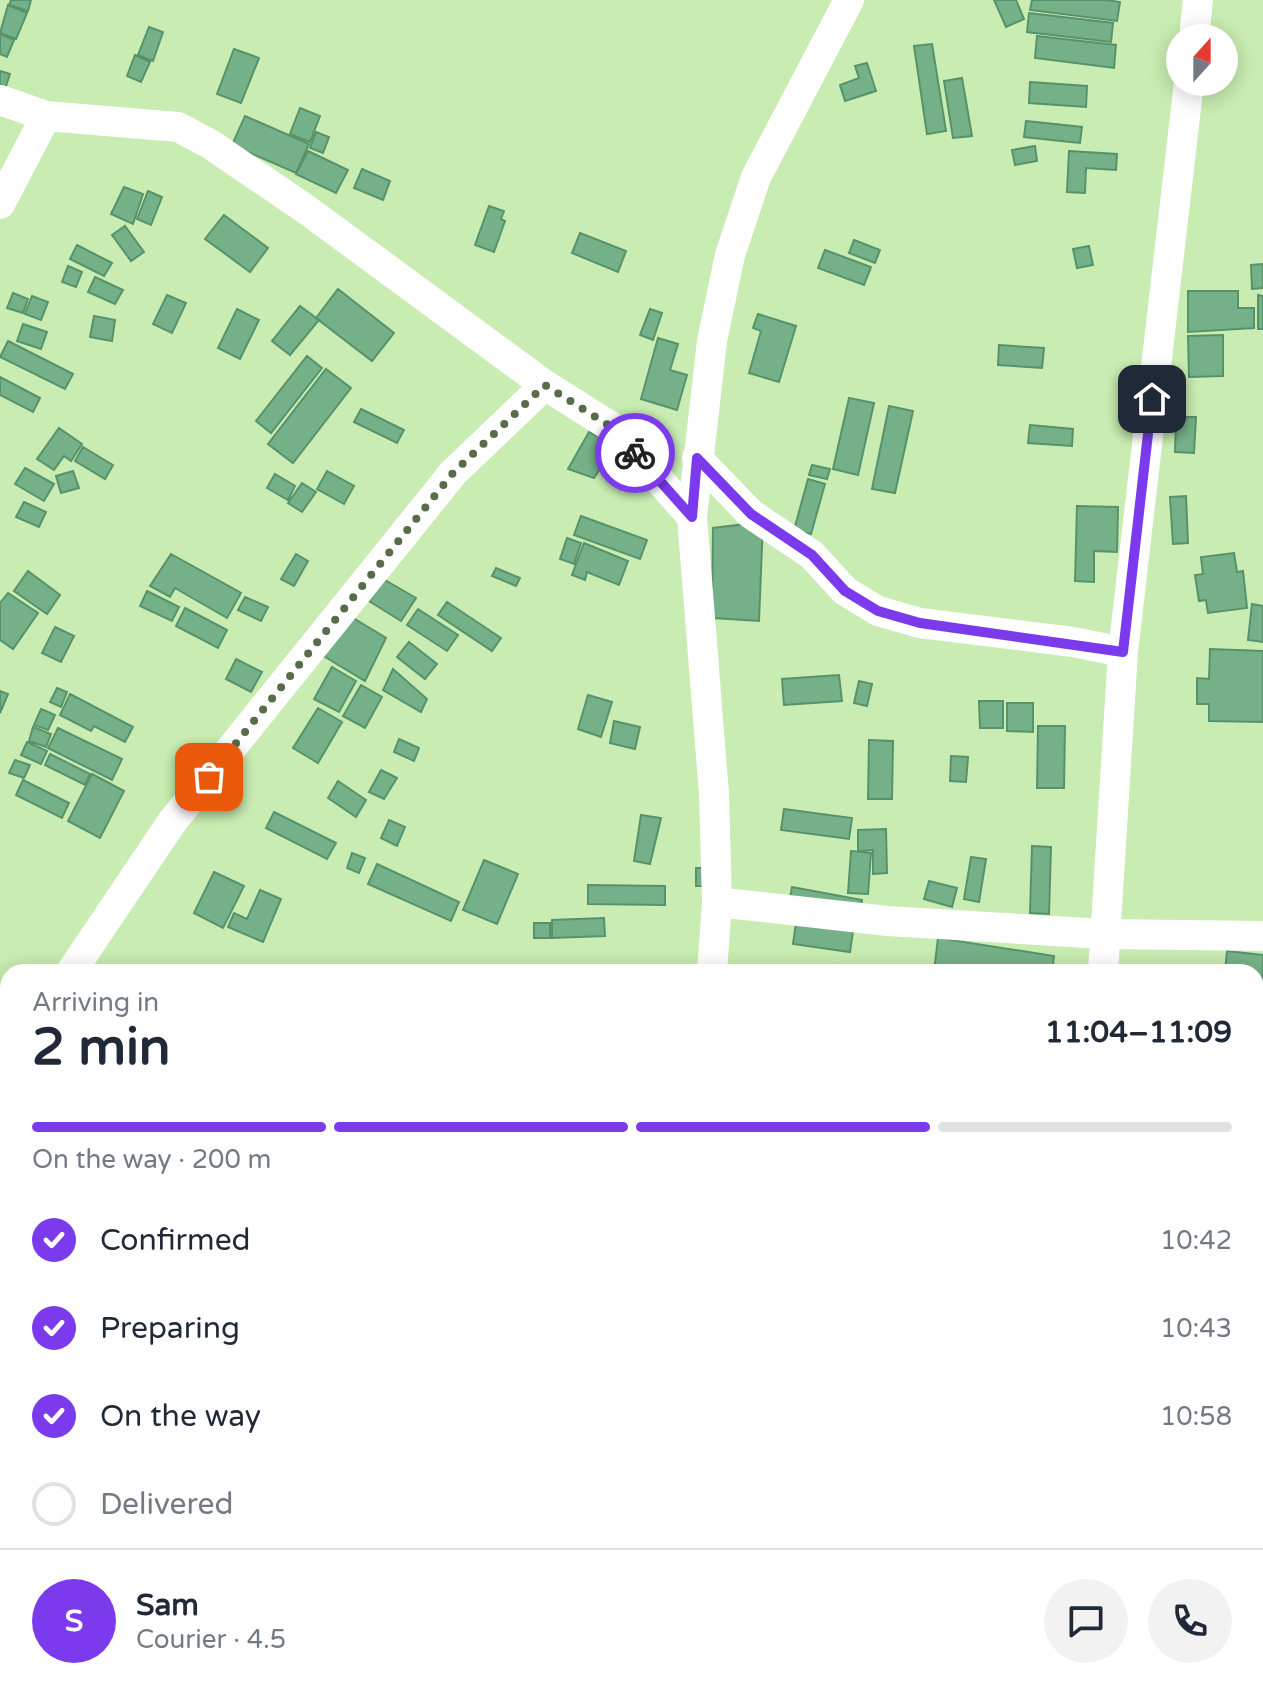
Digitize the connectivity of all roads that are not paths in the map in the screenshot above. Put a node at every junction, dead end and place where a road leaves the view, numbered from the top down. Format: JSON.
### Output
{"nodes":[{"id":1,"x":849,"y":0,"type":"edge"},
{"id":2,"x":1198,"y":0,"type":"edge"},
{"id":3,"x":1195,"y":24,"type":"edge"},
{"id":4,"x":1187,"y":96,"type":"edge"},
{"id":5,"x":0,"y":100,"type":"edge"},
{"id":6,"x":46,"y":116,"type":"junction"},
{"id":7,"x":0,"y":204,"type":"edge"},
{"id":8,"x":545,"y":385,"type":"junction"},
{"id":9,"x":697,"y":458,"type":"junction"},
{"id":10,"x":692,"y":517,"type":"junction"},
{"id":11,"x":1123,"y":652,"type":"junction"},
{"id":12,"x":717,"y":902,"type":"junction"},
{"id":13,"x":1104,"y":934,"type":"junction"},
{"id":14,"x":1263,"y":936,"type":"edge"},
{"id":15,"x":76,"y":964,"type":"edge"},
{"id":16,"x":713,"y":964,"type":"edge"},
{"id":17,"x":1103,"y":964,"type":"edge"}],
"edges":[{"from":1,"to":9,"type":"street"},
{"from":2,"to":3,"type":"street"},
{"from":4,"to":11,"type":"street"},
{"from":5,"to":6,"type":"street"},
{"from":6,"to":7,"type":"street"},
{"from":6,"to":8,"type":"street"},
{"from":8,"to":10,"type":"street"},
{"from":8,"to":15,"type":"street"},
{"from":9,"to":10,"type":"street"},
{"from":9,"to":11,"type":"street"},
{"from":10,"to":12,"type":"street"},
{"from":11,"to":13,"type":"street"},
{"from":12,"to":13,"type":"street"},
{"from":12,"to":16,"type":"street"},
{"from":13,"to":14,"type":"street"},
{"from":13,"to":17,"type":"street"}]}
